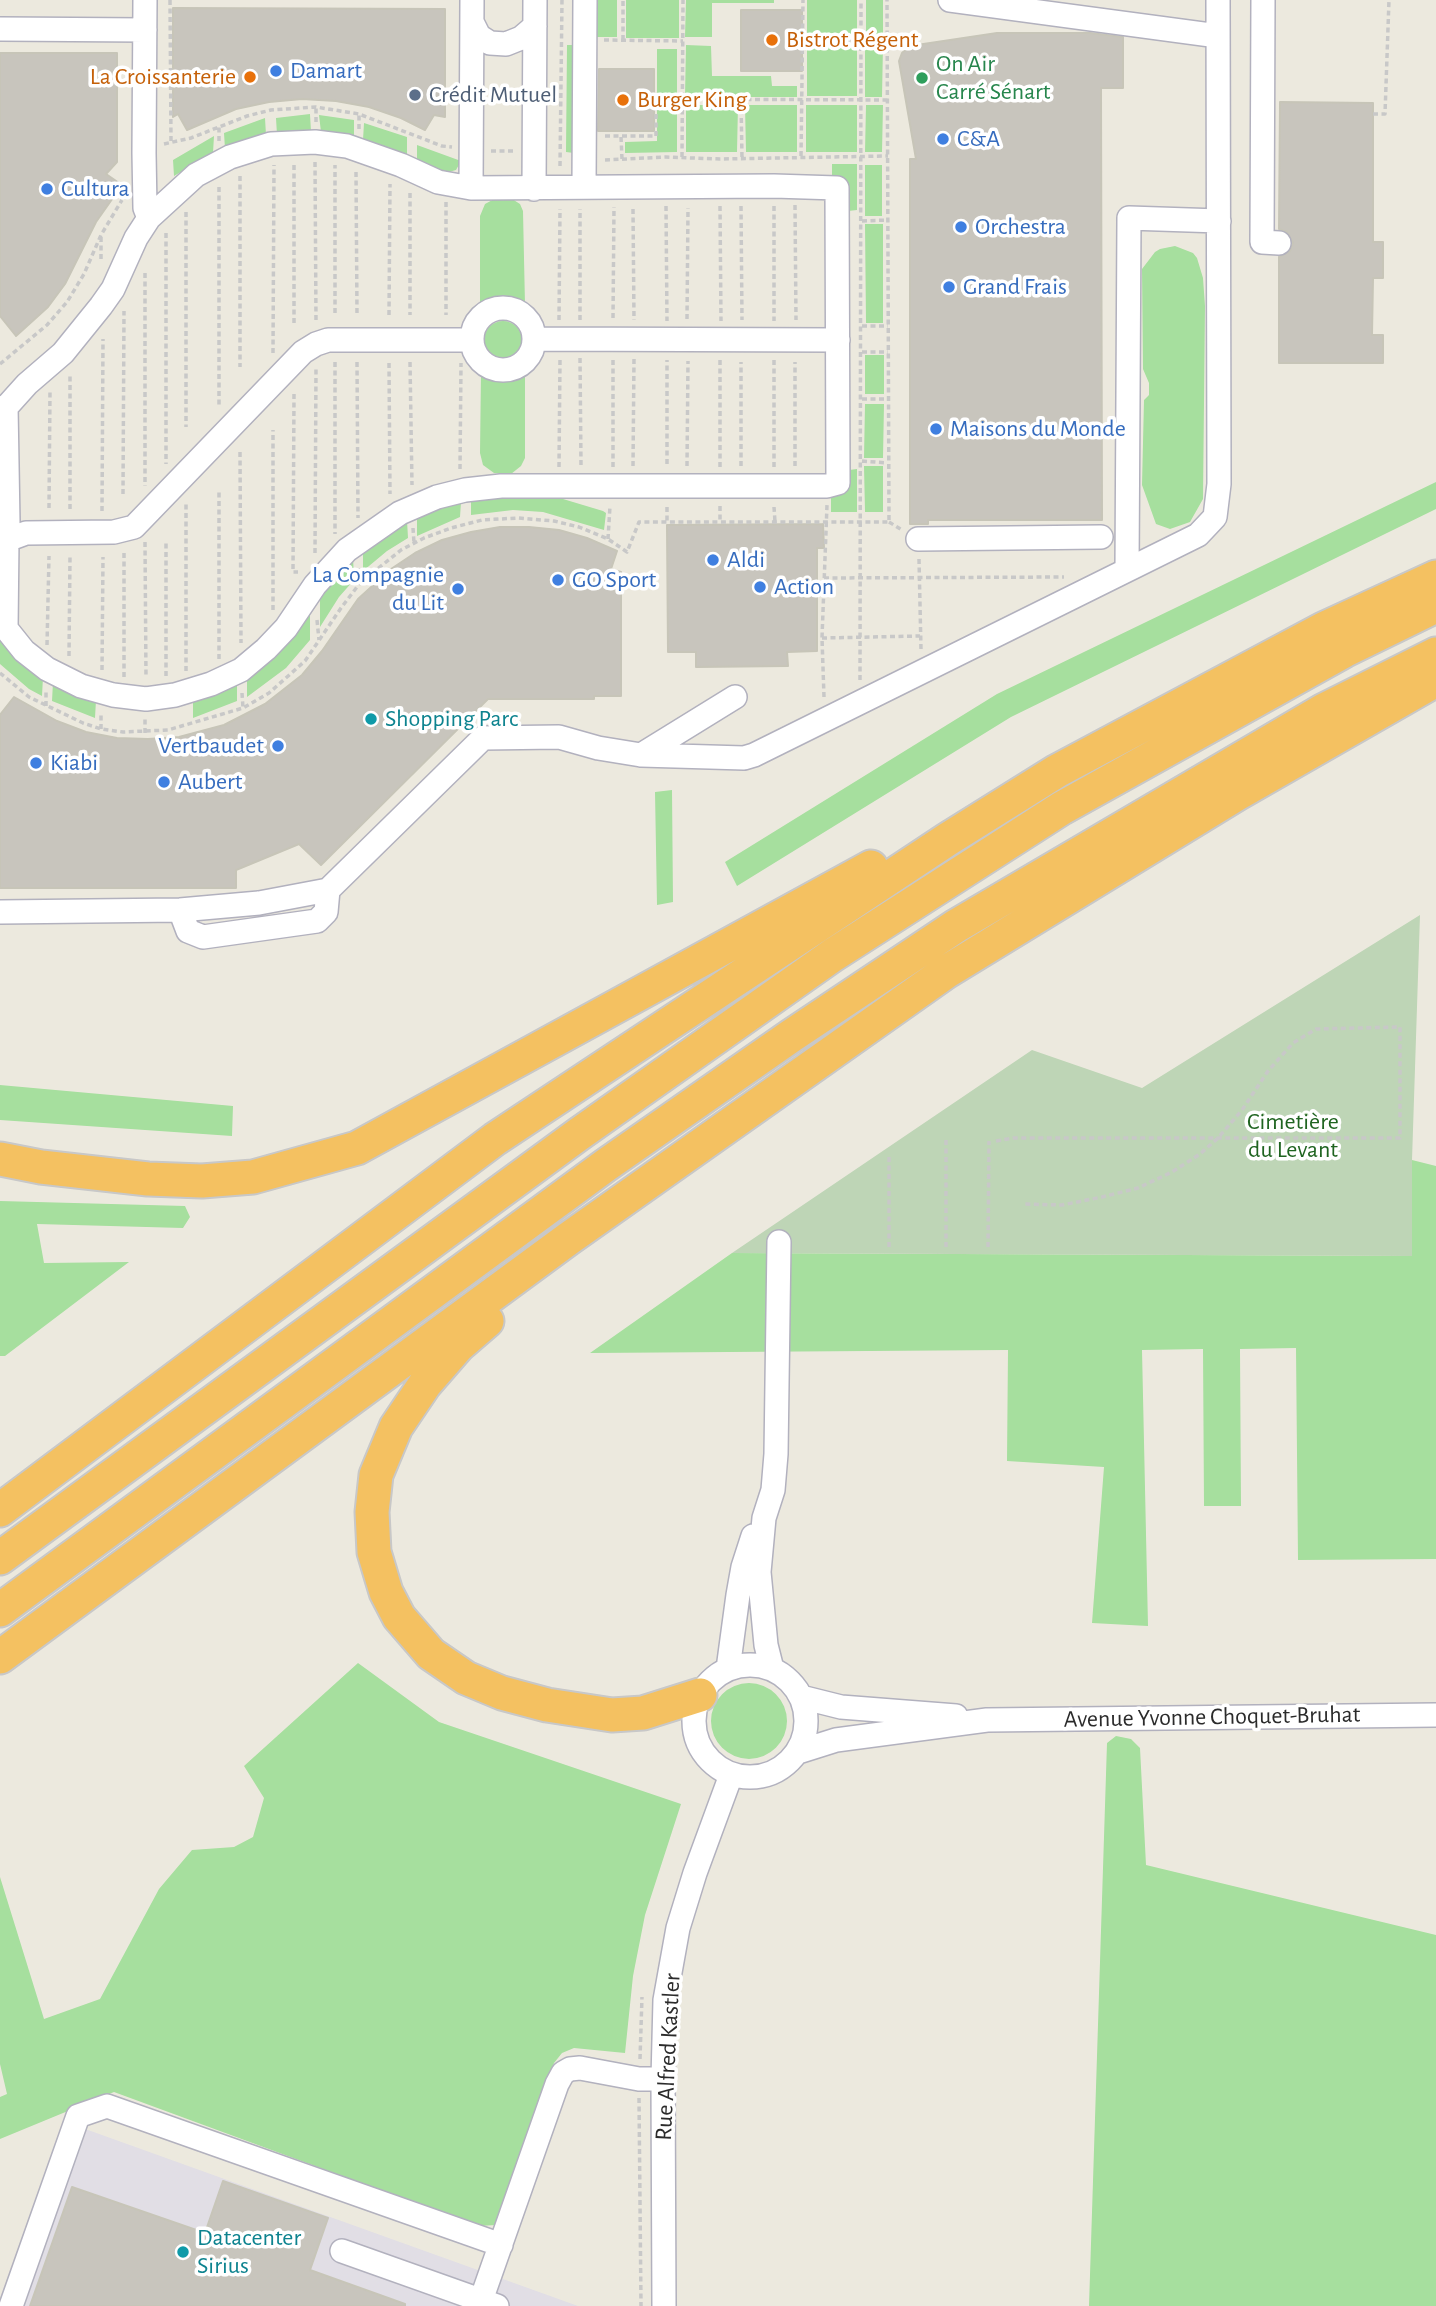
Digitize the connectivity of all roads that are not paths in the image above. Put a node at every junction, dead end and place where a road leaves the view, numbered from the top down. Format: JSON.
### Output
{"nodes":[{"id":1,"x":145,"y":0,"type":"edge"},
{"id":2,"x":535,"y":0,"type":"edge"},
{"id":3,"x":585,"y":0,"type":"edge"},
{"id":4,"x":950,"y":0,"type":"edge"},
{"id":5,"x":1218,"y":0,"type":"edge"},
{"id":6,"x":1263,"y":0,"type":"edge"},
{"id":7,"x":472,"y":11,"type":"edge"},
{"id":8,"x":535,"y":26,"type":"junction"},
{"id":9,"x":0,"y":29,"type":"edge"},
{"id":10,"x":145,"y":30,"type":"junction"},
{"id":11,"x":1218,"y":36,"type":"junction"},
{"id":12,"x":471,"y":188,"type":"junction"},
{"id":13,"x":534,"y":189,"type":"junction"},
{"id":14,"x":582,"y":193,"type":"junction"},
{"id":15,"x":1219,"y":221,"type":"junction"},
{"id":16,"x":157,"y":223,"type":"junction"},
{"id":17,"x":1279,"y":243,"type":"dead end"},
{"id":18,"x":845,"y":336,"type":"junction"},
{"id":19,"x":534,"y":339,"type":"junction"},
{"id":20,"x":472,"y":340,"type":"junction"},
{"id":21,"x":3,"y":410,"type":"edge"},
{"id":22,"x":8,"y":531,"type":"edge"},
{"id":23,"x":1101,"y":537,"type":"dead end"},
{"id":24,"x":918,"y":539,"type":"road end"},
{"id":25,"x":1127,"y":570,"type":"junction"},
{"id":26,"x":1436,"y":578,"type":"edge"},
{"id":27,"x":1436,"y":606,"type":"edge"},
{"id":28,"x":3,"y":625,"type":"edge"},
{"id":29,"x":1436,"y":654,"type":"edge"},
{"id":30,"x":1436,"y":680,"type":"edge"},
{"id":31,"x":735,"y":697,"type":"dead end"},
{"id":32,"x":641,"y":755,"type":"junction"},
{"id":33,"x":948,"y":839,"type":"junction"},
{"id":34,"x":0,"y":912,"type":"edge"},
{"id":35,"x":0,"y":1159,"type":"edge"},
{"id":36,"x":568,"y":1239,"type":"junction"},
{"id":37,"x":779,"y":1242,"type":"dead end"},
{"id":38,"x":0,"y":1510,"type":"edge"},
{"id":39,"x":764,"y":1518,"type":"junction"},
{"id":40,"x":0,"y":1558,"type":"edge"},
{"id":41,"x":0,"y":1610,"type":"edge"},
{"id":42,"x":0,"y":1657,"type":"edge"},
{"id":43,"x":729,"y":1669,"type":"junction"},
{"id":44,"x":772,"y":1669,"type":"junction"},
{"id":45,"x":699,"y":1695,"type":"junction"},
{"id":46,"x":801,"y":1697,"type":"junction"},
{"id":47,"x":1436,"y":1715,"type":"edge"},
{"id":48,"x":987,"y":1720,"type":"junction"},
{"id":49,"x":798,"y":1752,"type":"junction"},
{"id":50,"x":731,"y":1775,"type":"junction"},
{"id":51,"x":663,"y":2080,"type":"junction"},
{"id":52,"x":501,"y":2245,"type":"junction"},
{"id":53,"x":342,"y":2251,"type":"dead end"},
{"id":54,"x":486,"y":2304,"type":"edge"},
{"id":55,"x":11,"y":2306,"type":"edge"},
{"id":56,"x":664,"y":2306,"type":"edge"}],
"edges":[{"from":1,"to":10,"type":"street"},
{"from":2,"to":8,"type":"street"},
{"from":3,"to":14,"type":"street"},
{"from":4,"to":11,"type":"street"},
{"from":5,"to":11,"type":"street"},
{"from":6,"to":17,"type":"street"},
{"from":7,"to":8,"type":"street"},
{"from":7,"to":12,"type":"street"},
{"from":8,"to":13,"type":"street"},
{"from":9,"to":10,"type":"street"},
{"from":10,"to":16,"type":"street"},
{"from":11,"to":15,"type":"street"},
{"from":12,"to":13,"type":"street"},
{"from":12,"to":16,"type":"street"},
{"from":13,"to":14,"type":"street"},
{"from":14,"to":18,"type":"street"},
{"from":15,"to":25,"type":"street"},
{"from":15,"to":25,"type":"street"},
{"from":16,"to":21,"type":"street"},
{"from":18,"to":19,"type":"street"},
{"from":18,"to":28,"type":"street"},
{"from":19,"to":20,"type":"street"},
{"from":19,"to":20,"type":"street"},
{"from":20,"to":22,"type":"street"},
{"from":21,"to":22,"type":"street"},
{"from":22,"to":28,"type":"street"},
{"from":23,"to":24,"type":"street"},
{"from":25,"to":32,"type":"street"},
{"from":26,"to":33,"type":"highway"},
{"from":27,"to":40,"type":"highway"},
{"from":29,"to":41,"type":"highway"},
{"from":30,"to":36,"type":"highway"},
{"from":31,"to":32,"type":"street"},
{"from":32,"to":34,"type":"street"},
{"from":33,"to":35,"type":"highway"},
{"from":33,"to":38,"type":"highway"},
{"from":36,"to":42,"type":"highway"},
{"from":36,"to":45,"type":"highway"},
{"from":37,"to":39,"type":"street"},
{"from":39,"to":43,"type":"street"},
{"from":39,"to":44,"type":"street"},
{"from":43,"to":44,"type":"street"},
{"from":43,"to":45,"type":"street"},
{"from":44,"to":46,"type":"street"},
{"from":45,"to":50,"type":"street"},
{"from":46,"to":48,"type":"street","name":"Avenue Yvonne Choquet-Bruhat"},
{"from":46,"to":49,"type":"street"},
{"from":47,"to":48,"type":"street","name":"Avenue Yvonne Choquet-Bruhat"},
{"from":48,"to":49,"type":"street","name":"Avenue Yvonne Choquet-Bruhat"},
{"from":49,"to":50,"type":"street"},
{"from":50,"to":51,"type":"street","name":"Rue Alfred Kastler"},
{"from":51,"to":52,"type":"street"},
{"from":51,"to":56,"type":"street","name":"Rue Alfred Kastler"},
{"from":52,"to":54,"type":"street"},
{"from":52,"to":55,"type":"street"},
{"from":53,"to":54,"type":"street"}]}
